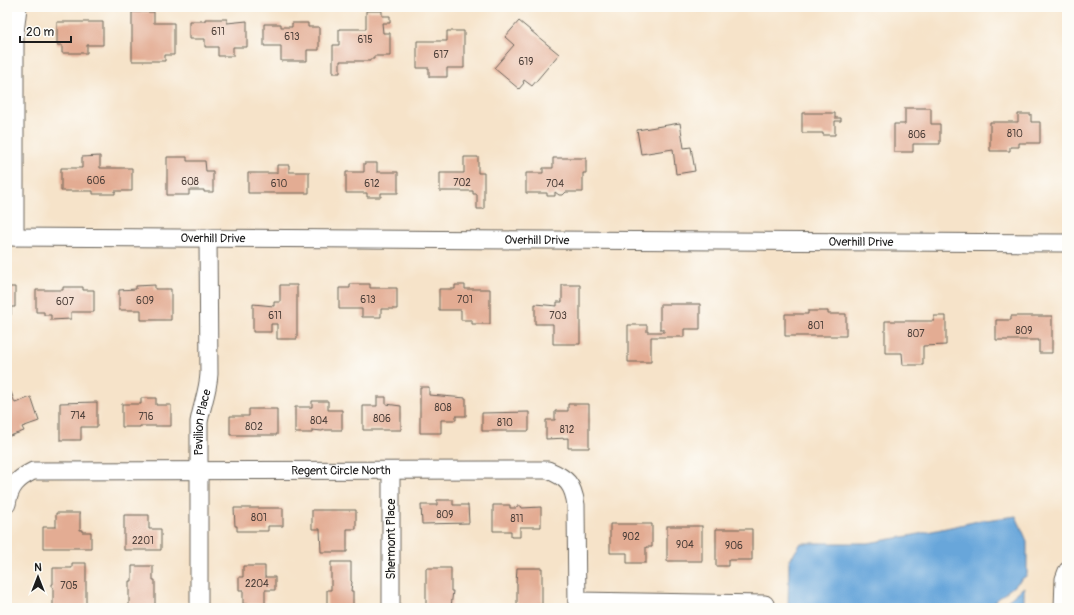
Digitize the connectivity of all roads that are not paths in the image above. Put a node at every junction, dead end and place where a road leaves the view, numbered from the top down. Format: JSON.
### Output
{"nodes":[{"id":1,"x":18,"y":7,"type":"edge"},
{"id":2,"x":11,"y":237,"type":"edge"},
{"id":3,"x":208,"y":238,"type":"junction"},
{"id":4,"x":1067,"y":243,"type":"edge"},
{"id":5,"x":391,"y":471,"type":"junction"},
{"id":6,"x":199,"y":472,"type":"junction"},
{"id":7,"x":7,"y":504,"type":"edge"},
{"id":8,"x":1067,"y":571,"type":"edge"},
{"id":9,"x":765,"y":604,"type":"dead end"},
{"id":10,"x":577,"y":605,"type":"edge"},
{"id":11,"x":199,"y":608,"type":"edge"},
{"id":12,"x":391,"y":608,"type":"edge"},
{"id":13,"x":1063,"y":608,"type":"edge"}],
"edges":[{"from":1,"to":2,"type":"street"},
{"from":2,"to":3,"type":"street","name":"Overhill Drive"},
{"from":3,"to":4,"type":"street","name":"Overhill Drive"},
{"from":3,"to":6,"type":"street","name":"Pavilion Place"},
{"from":5,"to":6,"type":"street","name":"Regent Circle North"},
{"from":5,"to":10,"type":"street","name":"Regent Circle North"},
{"from":5,"to":12,"type":"street","name":"Shermont Place"},
{"from":6,"to":7,"type":"street","name":"Regent Circle North"},
{"from":6,"to":11,"type":"street","name":"Pavilion Place"},
{"from":8,"to":13,"type":"street"},
{"from":9,"to":10,"type":"street"}]}
